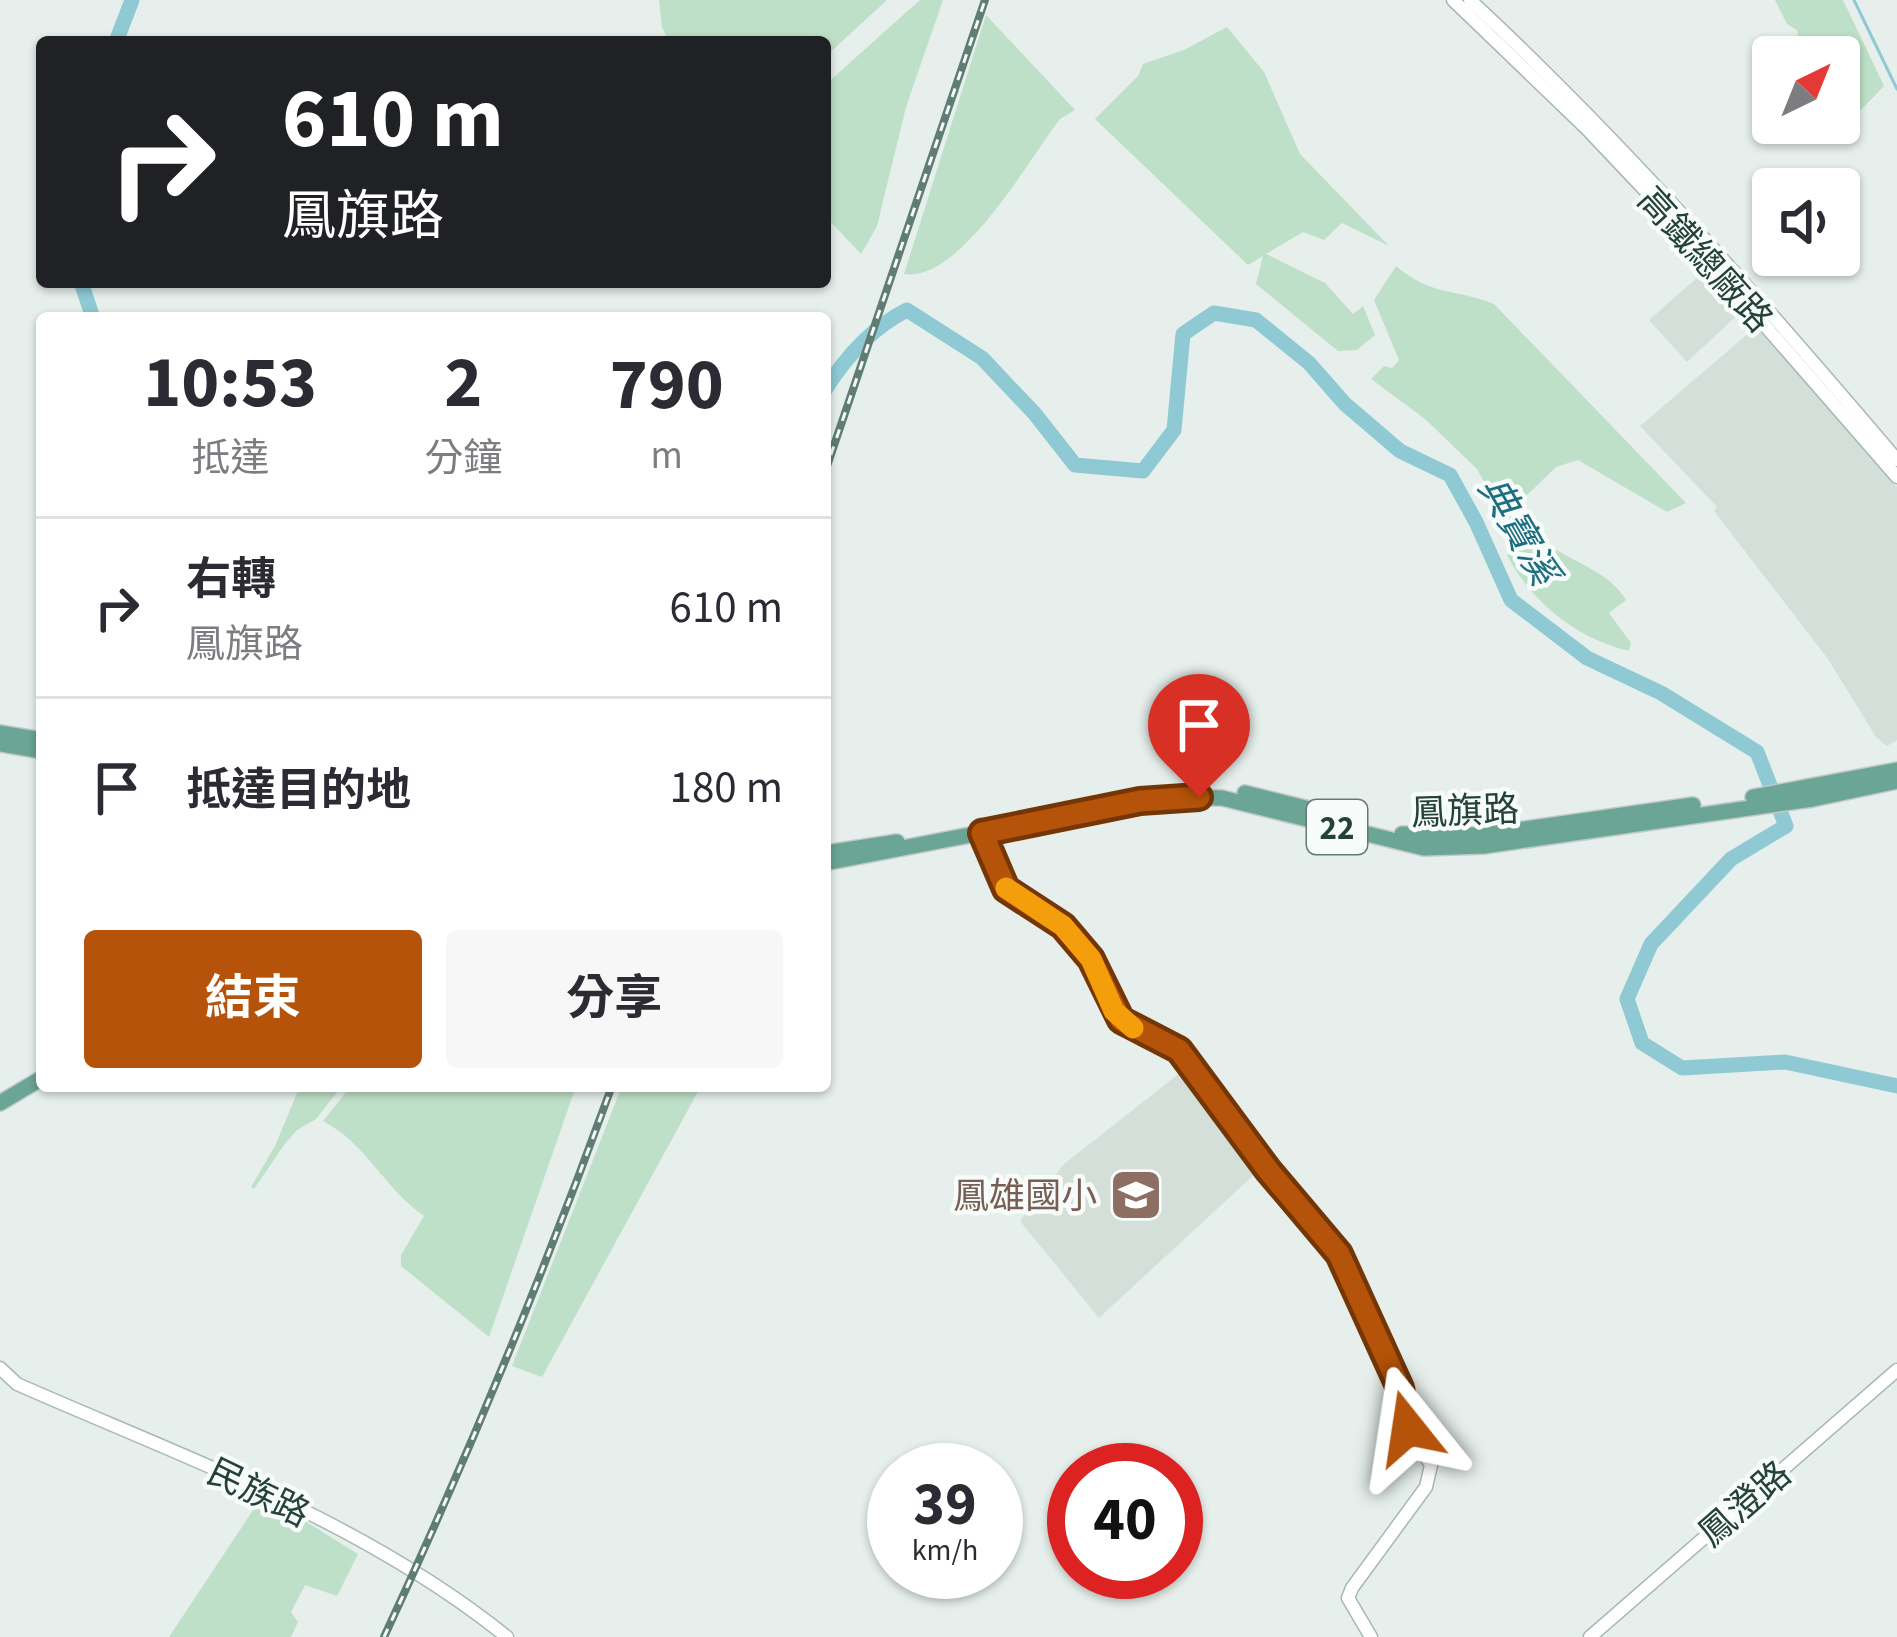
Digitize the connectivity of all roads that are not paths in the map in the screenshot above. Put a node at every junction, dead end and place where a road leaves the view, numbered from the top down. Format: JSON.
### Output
{"nodes":[{"id":1,"x":1454,"y":0,"type":"edge"},
{"id":2,"x":1470,"y":0,"type":"edge"},
{"id":3,"x":1897,"y":460,"type":"edge"},
{"id":4,"x":1897,"y":477,"type":"edge"},
{"id":5,"x":0,"y":734,"type":"edge"},
{"id":6,"x":36,"y":739,"type":"edge"},
{"id":7,"x":0,"y":745,"type":"edge"},
{"id":8,"x":36,"y":751,"type":"edge"},
{"id":9,"x":1897,"y":755,"type":"edge"},
{"id":10,"x":1892,"y":774,"type":"edge"},
{"id":11,"x":981,"y":829,"type":"junction"},
{"id":12,"x":831,"y":853,"type":"edge"},
{"id":13,"x":831,"y":862,"type":"edge"},
{"id":14,"x":36,"y":1082,"type":"edge"},
{"id":15,"x":0,"y":1103,"type":"edge"},
{"id":16,"x":0,"y":1368,"type":"edge"},
{"id":17,"x":1897,"y":1370,"type":"edge"},
{"id":18,"x":507,"y":1637,"type":"edge"},
{"id":19,"x":1371,"y":1637,"type":"edge"},
{"id":20,"x":1590,"y":1637,"type":"edge"}],
"edges":[{"from":1,"to":4,"type":"street","name":"高鐵總廠路"},
{"from":2,"to":3,"type":"street","name":"高鐵總廠路"},
{"from":5,"to":6,"type":"main road"},
{"from":7,"to":8,"type":"main road"},
{"from":9,"to":10,"type":"main road"},
{"from":10,"to":11,"type":"main road","name":"鳳旗路","number":"22"},
{"from":11,"to":12,"type":"main road","name":"鳳旗路","number":"22"},
{"from":11,"to":13,"type":"main road","name":"鳳旗路","number":"22"},
{"from":11,"to":19,"type":"street"},
{"from":14,"to":15,"type":"main road"},
{"from":16,"to":18,"type":"street","name":"民族路"},
{"from":17,"to":20,"type":"street","name":"鳳澄路"}]}
